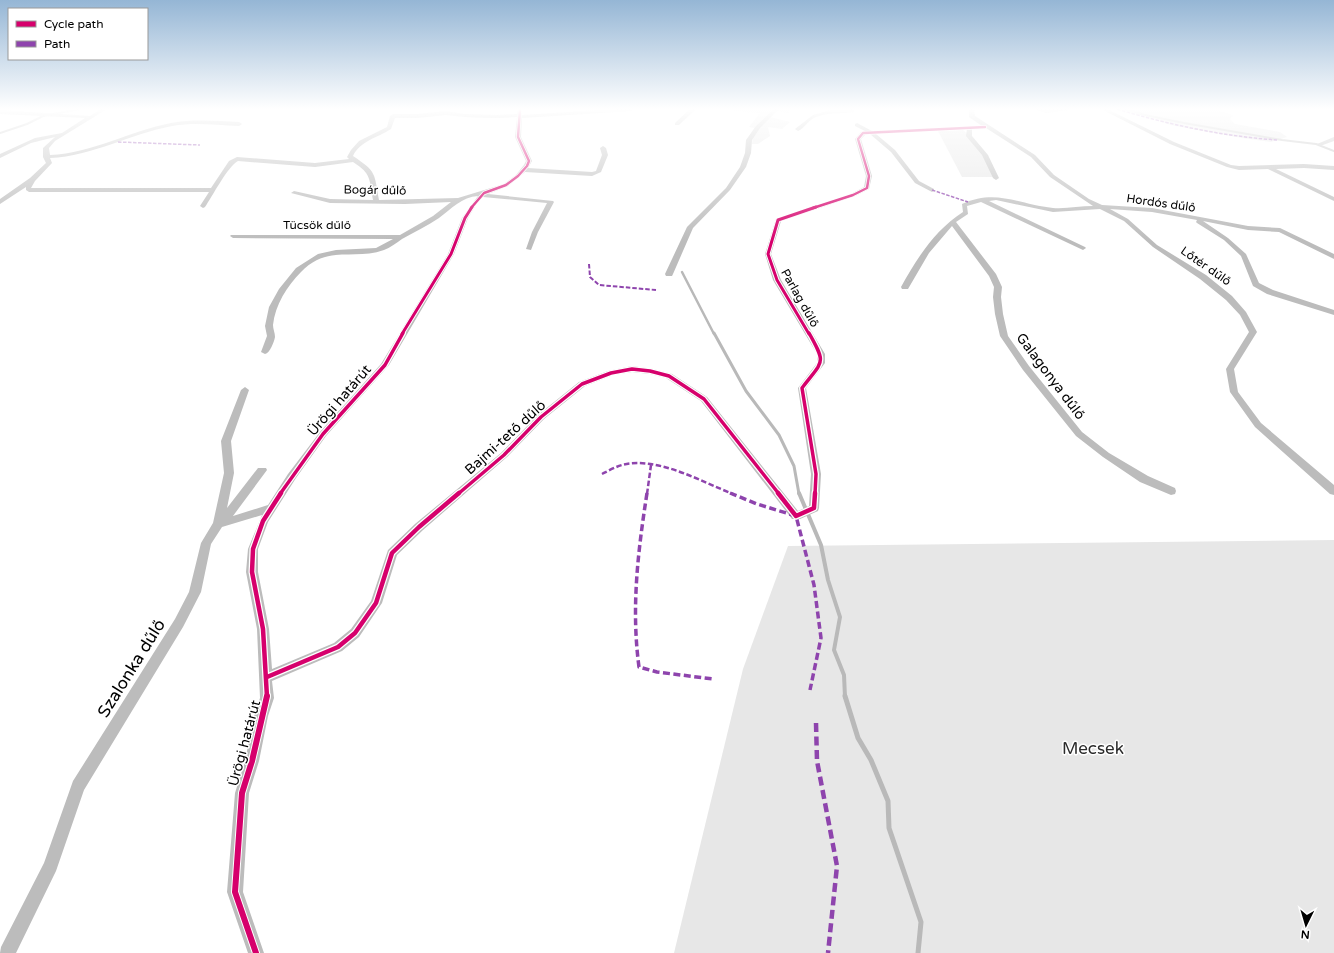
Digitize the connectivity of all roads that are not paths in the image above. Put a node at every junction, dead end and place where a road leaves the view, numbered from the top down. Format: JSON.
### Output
{"nodes":[{"id":1,"x":47,"y":153,"type":"edge"},
{"id":2,"x":83,"y":153,"type":"edge"},
{"id":3,"x":351,"y":153,"type":"edge"},
{"id":4,"x":526,"y":153,"type":"edge"},
{"id":5,"x":605,"y":153,"type":"edge"},
{"id":6,"x":748,"y":153,"type":"edge"},
{"id":7,"x":862,"y":153,"type":"edge"},
{"id":8,"x":895,"y":153,"type":"edge"},
{"id":9,"x":984,"y":153,"type":"edge"},
{"id":10,"x":1029,"y":153,"type":"edge"},
{"id":11,"x":1197,"y":153,"type":"edge"},
{"id":12,"x":46,"y":157,"type":"junction"},
{"id":13,"x":353,"y":160,"type":"junction"},
{"id":14,"x":1268,"y":167,"type":"junction"},
{"id":15,"x":1334,"y":168,"type":"edge"},
{"id":16,"x":524,"y":170,"type":"junction"},
{"id":17,"x":996,"y":178,"type":"dead end"},
{"id":18,"x":32,"y":180,"type":"junction"},
{"id":19,"x":214,"y":190,"type":"junction"},
{"id":20,"x":932,"y":190,"type":"dead end"},
{"id":21,"x":294,"y":194,"type":"dead end"},
{"id":22,"x":483,"y":194,"type":"junction"},
{"id":23,"x":980,"y":199,"type":"junction"},
{"id":24,"x":1334,"y":199,"type":"edge"},
{"id":25,"x":456,"y":200,"type":"junction"},
{"id":26,"x":376,"y":201,"type":"junction"},
{"id":27,"x":0,"y":202,"type":"edge"},
{"id":28,"x":203,"y":206,"type":"dead end"},
{"id":29,"x":1102,"y":207,"type":"junction"},
{"id":30,"x":1192,"y":218,"type":"junction"},
{"id":31,"x":952,"y":222,"type":"junction"},
{"id":32,"x":233,"y":236,"type":"dead end"},
{"id":33,"x":400,"y":237,"type":"junction"},
{"id":34,"x":1083,"y":248,"type":"dead end"},
{"id":35,"x":529,"y":249,"type":"dead end"},
{"id":36,"x":1334,"y":257,"type":"edge"},
{"id":37,"x":670,"y":274,"type":"dead end"},
{"id":38,"x":905,"y":287,"type":"dead end"},
{"id":39,"x":1334,"y":313,"type":"edge"},
{"id":40,"x":265,"y":352,"type":"dead end"},
{"id":41,"x":245,"y":390,"type":"dead end"},
{"id":42,"x":262,"y":470,"type":"dead end"},
{"id":43,"x":1171,"y":491,"type":"dead end"},
{"id":44,"x":1334,"y":491,"type":"edge"},
{"id":45,"x":271,"y":508,"type":"junction"},
{"id":46,"x":796,"y":516,"type":"joint"},
{"id":47,"x":218,"y":524,"type":"junction"},
{"id":48,"x":267,"y":676,"type":"junction"},
{"id":49,"x":7,"y":953,"type":"edge"},
{"id":50,"x":256,"y":953,"type":"edge"}],
"edges":[{"from":1,"to":12,"type":"street"},
{"from":2,"to":12,"type":"street"},
{"from":3,"to":13,"type":"street"},
{"from":4,"to":16,"type":"street"},
{"from":5,"to":16,"type":"street"},
{"from":6,"to":37,"type":"street"},
{"from":7,"to":46,"type":"street","name":"Parlag dűlő"},
{"from":8,"to":20,"type":"street"},
{"from":9,"to":17,"type":"street"},
{"from":10,"to":29,"type":"street","name":"Lőtér dűlő"},
{"from":11,"to":14,"type":"street"},
{"from":12,"to":18,"type":"street"},
{"from":13,"to":19,"type":"street"},
{"from":13,"to":26,"type":"street"},
{"from":14,"to":15,"type":"street"},
{"from":14,"to":24,"type":"street"},
{"from":16,"to":22,"type":"street","name":"Ürögi határút"},
{"from":18,"to":19,"type":"street"},
{"from":18,"to":27,"type":"street"},
{"from":19,"to":28,"type":"street"},
{"from":21,"to":26,"type":"street","name":"Bogár dűlő"},
{"from":22,"to":25,"type":"street"},
{"from":22,"to":35,"type":"street"},
{"from":22,"to":45,"type":"street","name":"Ürögi határút"},
{"from":23,"to":29,"type":"street","name":"Hordós dűlő"},
{"from":23,"to":31,"type":"street","name":"Hordós dűlő"},
{"from":23,"to":34,"type":"street"},
{"from":25,"to":26,"type":"street","name":"Bogár dűlő"},
{"from":25,"to":33,"type":"street"},
{"from":29,"to":30,"type":"street","name":"Hordós dűlő"},
{"from":29,"to":44,"type":"street","name":"Lőtér dűlő"},
{"from":30,"to":36,"type":"street","name":"Hordós dűlő"},
{"from":30,"to":39,"type":"street"},
{"from":31,"to":38,"type":"street"},
{"from":31,"to":43,"type":"street","name":"Galagonya dűlő"},
{"from":32,"to":33,"type":"street","name":"Tücsök dűlő"},
{"from":33,"to":40,"type":"street"},
{"from":41,"to":47,"type":"street","name":"Szalonka dűlő"},
{"from":42,"to":47,"type":"street"},
{"from":45,"to":47,"type":"street"},
{"from":45,"to":48,"type":"street","name":"Ürögi határút"},
{"from":46,"to":48,"type":"street","name":"Bajmi-tető dűlő"},
{"from":47,"to":49,"type":"street","name":"Szalonka dűlő"},
{"from":48,"to":50,"type":"street","name":"Ürögi határút"}]}
